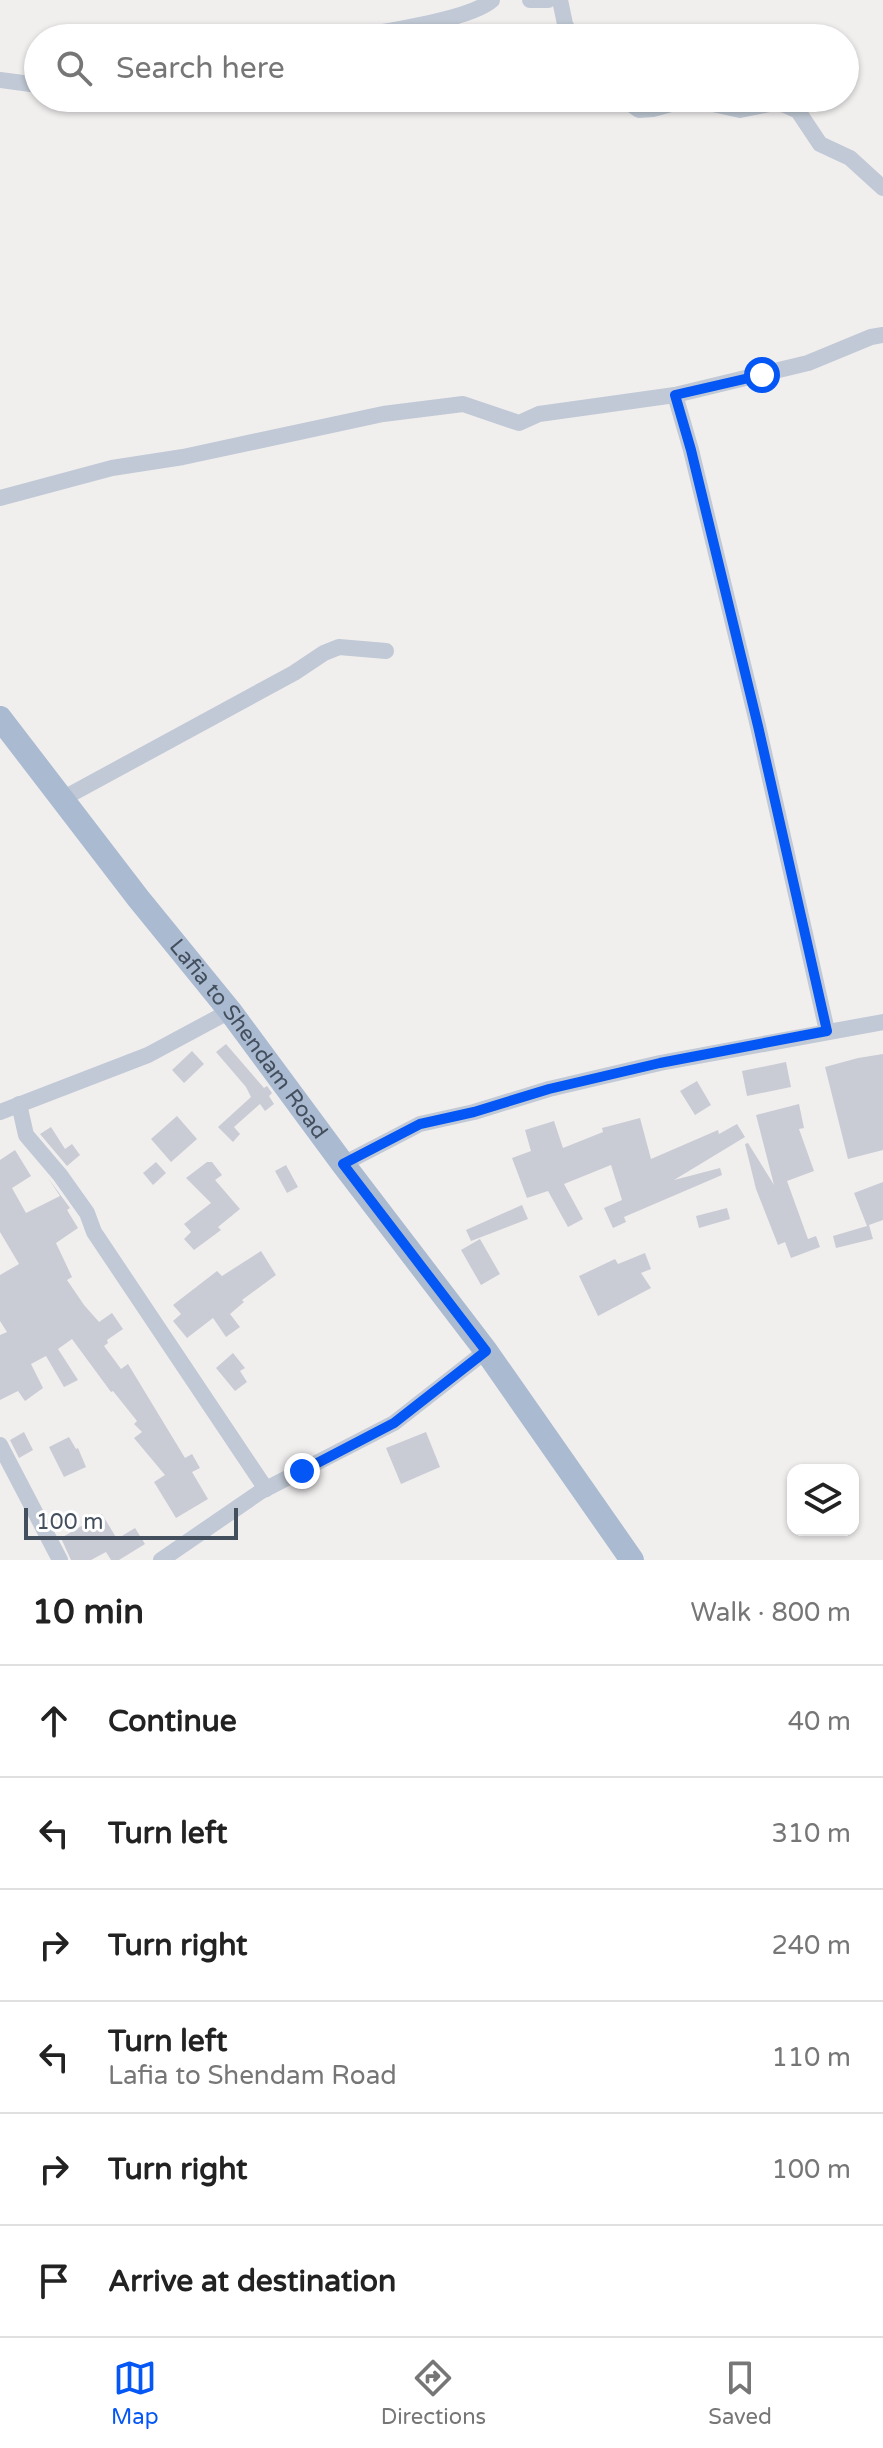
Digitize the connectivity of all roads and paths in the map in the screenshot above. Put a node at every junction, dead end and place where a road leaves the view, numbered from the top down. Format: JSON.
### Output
{"nodes":[{"id":1,"x":492,"y":0,"type":"edge"},
{"id":2,"x":530,"y":0,"type":"edge"},
{"id":3,"x":548,"y":0,"type":"edge"},
{"id":4,"x":560,"y":0,"type":"edge"},
{"id":5,"x":414,"y":24,"type":"edge"},
{"id":6,"x":565,"y":24,"type":"edge"},
{"id":7,"x":0,"y":80,"type":"edge"},
{"id":8,"x":24,"y":83,"type":"edge"},
{"id":9,"x":799,"y":112,"type":"edge"},
{"id":10,"x":883,"y":188,"type":"edge"},
{"id":11,"x":883,"y":335,"type":"edge"},
{"id":12,"x":675,"y":395,"type":"junction"},
{"id":13,"x":0,"y":498,"type":"edge"},
{"id":14,"x":386,"y":651,"type":"dead end"},
{"id":15,"x":0,"y":718,"type":"edge"},
{"id":16,"x":62,"y":799,"type":"junction"},
{"id":17,"x":230,"y":1011,"type":"junction"},
{"id":18,"x":883,"y":1022,"type":"edge"},
{"id":19,"x":827,"y":1031,"type":"junction"},
{"id":20,"x":19,"y":1104,"type":"junction"},
{"id":21,"x":0,"y":1112,"type":"edge"},
{"id":22,"x":343,"y":1164,"type":"junction"},
{"id":23,"x":486,"y":1351,"type":"junction"},
{"id":24,"x":0,"y":1446,"type":"edge"},
{"id":25,"x":6,"y":1469,"type":"edge"},
{"id":26,"x":266,"y":1489,"type":"junction"},
{"id":27,"x":60,"y":1560,"type":"edge"},
{"id":28,"x":161,"y":1560,"type":"edge"},
{"id":29,"x":632,"y":1560,"type":"edge"}],
"edges":[{"from":1,"to":5,"type":"street"},
{"from":2,"to":3,"type":"street"},
{"from":4,"to":6,"type":"street"},
{"from":7,"to":8,"type":"street"},
{"from":9,"to":10,"type":"street"},
{"from":11,"to":12,"type":"street"},
{"from":12,"to":13,"type":"street"},
{"from":12,"to":19,"type":"street"},
{"from":14,"to":16,"type":"street"},
{"from":15,"to":16,"type":"main road","name":"Lafia to Shendam Road"},
{"from":16,"to":17,"type":"main road","name":"Lafia to Shendam Road"},
{"from":17,"to":20,"type":"street"},
{"from":17,"to":22,"type":"main road","name":"Lafia to Shendam Road"},
{"from":18,"to":19,"type":"street"},
{"from":19,"to":22,"type":"street"},
{"from":20,"to":21,"type":"street"},
{"from":20,"to":26,"type":"street"},
{"from":22,"to":23,"type":"main road","name":"Lafia to Shendam Road"},
{"from":23,"to":26,"type":"street"},
{"from":23,"to":29,"type":"main road","name":"Lafia to Shendam Road"},
{"from":24,"to":25,"type":"street"},
{"from":25,"to":27,"type":"street"},
{"from":26,"to":28,"type":"street"}]}
